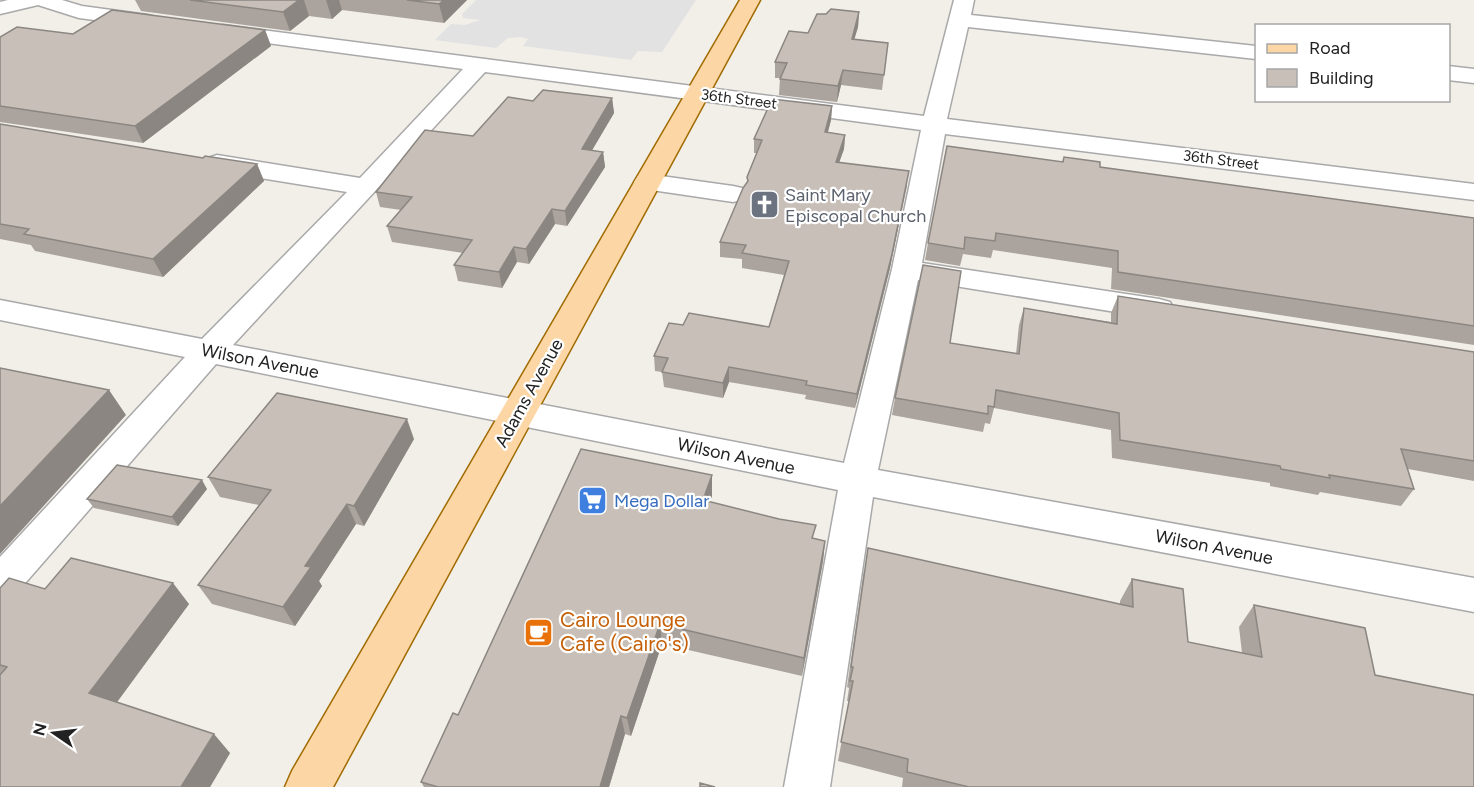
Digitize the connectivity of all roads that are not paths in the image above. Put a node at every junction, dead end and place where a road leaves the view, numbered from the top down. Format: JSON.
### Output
{"nodes":[{"id":1,"x":35,"y":0,"type":"edge"},
{"id":2,"x":42,"y":0,"type":"edge"},
{"id":3,"x":750,"y":0,"type":"edge"},
{"id":4,"x":0,"y":8,"type":"edge"},
{"id":5,"x":962,"y":10,"type":"edge"},
{"id":6,"x":173,"y":24,"type":"edge"},
{"id":7,"x":197,"y":27,"type":"edge"},
{"id":8,"x":1255,"y":52,"type":"edge"},
{"id":9,"x":480,"y":63,"type":"junction"},
{"id":10,"x":1450,"y":73,"type":"edge"},
{"id":11,"x":1474,"y":76,"type":"edge"},
{"id":12,"x":697,"y":94,"type":"junction"},
{"id":13,"x":934,"y":125,"type":"junction"},
{"id":14,"x":189,"y":159,"type":"edge"},
{"id":15,"x":647,"y":182,"type":"junction"},
{"id":16,"x":366,"y":187,"type":"junction"},
{"id":17,"x":1474,"y":192,"type":"edge"},
{"id":18,"x":733,"y":194,"type":"dead end"},
{"id":19,"x":906,"y":269,"type":"junction"},
{"id":20,"x":0,"y":310,"type":"edge"},
{"id":21,"x":1190,"y":314,"type":"edge"},
{"id":22,"x":209,"y":351,"type":"junction"},
{"id":23,"x":519,"y":411,"type":"junction"},
{"id":24,"x":858,"y":480,"type":"junction"},
{"id":25,"x":0,"y":584,"type":"edge"},
{"id":26,"x":1474,"y":595,"type":"edge"},
{"id":27,"x":308,"y":787,"type":"edge"},
{"id":28,"x":807,"y":787,"type":"edge"}],
"edges":[{"from":1,"to":4,"type":"street"},
{"from":2,"to":6,"type":"street"},
{"from":3,"to":12,"type":"main road","name":"Adams Avenue"},
{"from":5,"to":8,"type":"street"},
{"from":5,"to":13,"type":"street"},
{"from":7,"to":9,"type":"street","name":"36th Street"},
{"from":9,"to":12,"type":"street","name":"36th Street"},
{"from":9,"to":16,"type":"street"},
{"from":10,"to":11,"type":"street"},
{"from":12,"to":13,"type":"street","name":"36th Street"},
{"from":12,"to":15,"type":"main road","name":"Adams Avenue"},
{"from":13,"to":17,"type":"street","name":"36th Street"},
{"from":13,"to":19,"type":"street"},
{"from":14,"to":16,"type":"street"},
{"from":15,"to":18,"type":"street"},
{"from":15,"to":23,"type":"main road","name":"Adams Avenue"},
{"from":16,"to":22,"type":"street"},
{"from":19,"to":21,"type":"street"},
{"from":19,"to":24,"type":"street"},
{"from":20,"to":22,"type":"street","name":"Wilson Avenue"},
{"from":22,"to":23,"type":"street","name":"Wilson Avenue"},
{"from":22,"to":25,"type":"street"},
{"from":23,"to":24,"type":"street","name":"Wilson Avenue"},
{"from":23,"to":27,"type":"main road","name":"Adams Avenue"},
{"from":24,"to":26,"type":"street","name":"Wilson Avenue"},
{"from":24,"to":28,"type":"street"}]}
